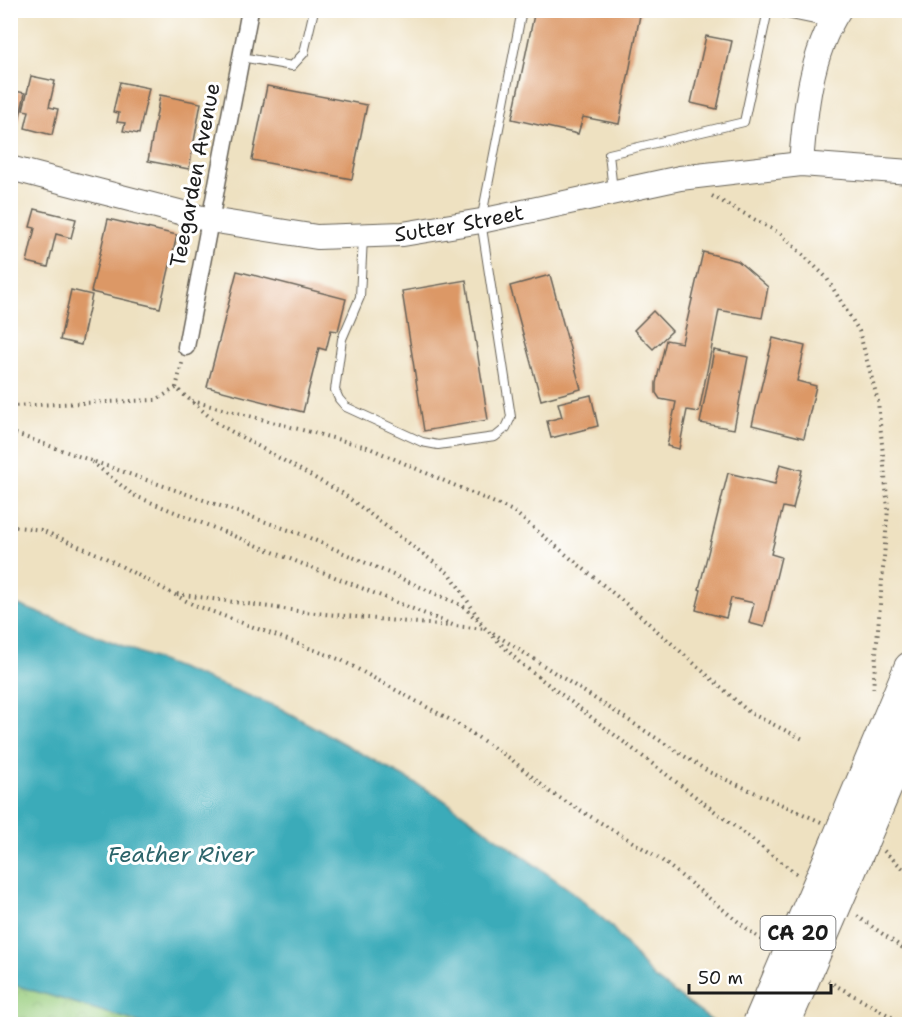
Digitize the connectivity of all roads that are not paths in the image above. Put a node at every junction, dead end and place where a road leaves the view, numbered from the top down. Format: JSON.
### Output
{"nodes":[{"id":1,"x":250,"y":10,"type":"edge"},
{"id":2,"x":314,"y":10,"type":"edge"},
{"id":3,"x":522,"y":10,"type":"edge"},
{"id":4,"x":768,"y":10,"type":"edge"},
{"id":5,"x":835,"y":17,"type":"edge"},
{"id":6,"x":241,"y":57,"type":"junction"},
{"id":7,"x":801,"y":164,"type":"junction"},
{"id":8,"x":10,"y":168,"type":"edge"},
{"id":9,"x":909,"y":172,"type":"edge"},
{"id":10,"x":613,"y":192,"type":"junction"},
{"id":11,"x":210,"y":220,"type":"junction"},
{"id":12,"x":481,"y":221,"type":"junction"},
{"id":13,"x":363,"y":235,"type":"junction"},
{"id":14,"x":186,"y":347,"type":"road end"},
{"id":15,"x":909,"y":668,"type":"edge"},
{"id":16,"x":909,"y":730,"type":"edge"},
{"id":17,"x":909,"y":756,"type":"edge"},
{"id":18,"x":873,"y":816,"type":"junction"},
{"id":19,"x":851,"y":842,"type":"junction"},
{"id":20,"x":759,"y":1024,"type":"edge"},
{"id":21,"x":784,"y":1024,"type":"edge"}],
"edges":[{"from":1,"to":6,"type":"street","name":"Teegarden Avenue"},
{"from":2,"to":6,"type":"lane"},
{"from":3,"to":12,"type":"lane"},
{"from":4,"to":5,"type":"lane"},
{"from":4,"to":10,"type":"lane"},
{"from":5,"to":7,"type":"main road"},
{"from":6,"to":11,"type":"street","name":"Teegarden Avenue"},
{"from":7,"to":9,"type":"main road","name":"Sutter Street"},
{"from":7,"to":10,"type":"main road","name":"Sutter Street"},
{"from":8,"to":11,"type":"main road","name":"Sutter Street"},
{"from":10,"to":12,"type":"main road","name":"Sutter Street"},
{"from":11,"to":13,"type":"main road","name":"Sutter Street"},
{"from":11,"to":14,"type":"street","name":"Teegarden Avenue"},
{"from":12,"to":13,"type":"main road","name":"Sutter Street"},
{"from":12,"to":13,"type":"lane"},
{"from":15,"to":19,"type":"highway","number":"CA 20"},
{"from":16,"to":18,"type":"highway","number":"CA 20"},
{"from":17,"to":18,"type":"highway"},
{"from":18,"to":19,"type":"highway","number":"CA 20"},
{"from":19,"to":20,"type":"highway","number":"CA 20","bridge":true},
{"from":19,"to":21,"type":"highway","number":"CA 20","bridge":true}]}
